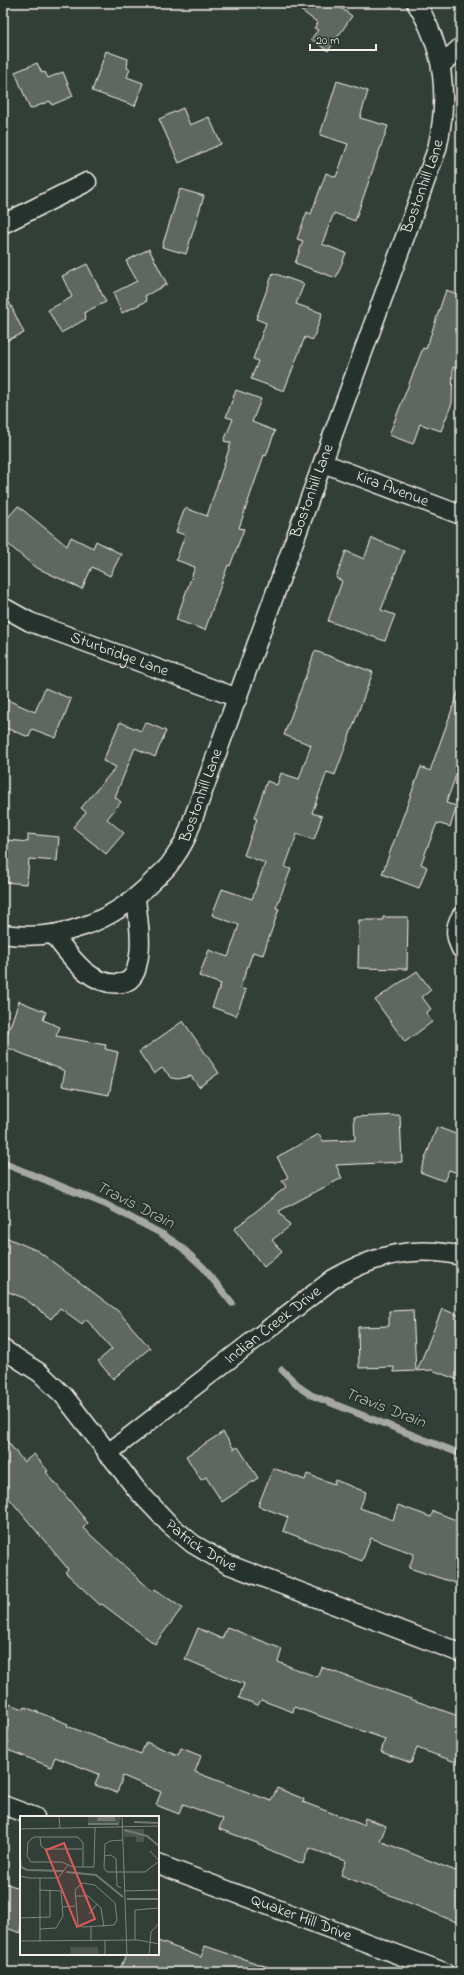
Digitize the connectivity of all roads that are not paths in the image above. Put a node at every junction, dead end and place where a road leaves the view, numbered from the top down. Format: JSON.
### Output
{"nodes":[{"id":1,"x":418,"y":3,"type":"edge"},
{"id":2,"x":461,"y":47,"type":"edge"},
{"id":3,"x":441,"y":65,"type":"junction"},
{"id":4,"x":88,"y":182,"type":"dead end"},
{"id":5,"x":3,"y":224,"type":"edge"},
{"id":6,"x":323,"y":463,"type":"junction"},
{"id":7,"x":461,"y":515,"type":"edge"},
{"id":8,"x":3,"y":607,"type":"edge"},
{"id":9,"x":238,"y":698,"type":"junction"},
{"id":10,"x":136,"y":898,"type":"junction"},
{"id":11,"x":461,"y":916,"type":"edge"},
{"id":12,"x":3,"y":934,"type":"edge"},
{"id":13,"x":53,"y":934,"type":"junction"},
{"id":14,"x":461,"y":949,"type":"edge"},
{"id":15,"x":461,"y":1256,"type":"edge"},
{"id":16,"x":3,"y":1349,"type":"edge"},
{"id":17,"x":107,"y":1454,"type":"junction"},
{"id":18,"x":461,"y":1653,"type":"edge"},
{"id":19,"x":3,"y":1805,"type":"edge"},
{"id":20,"x":32,"y":1816,"type":"edge"},
{"id":21,"x":159,"y":1864,"type":"edge"},
{"id":22,"x":444,"y":1972,"type":"edge"}],
"edges":[{"from":1,"to":3,"type":"street","name":"Bostonhill Lane"},
{"from":2,"to":3,"type":"street"},
{"from":3,"to":6,"type":"street","name":"Bostonhill Lane"},
{"from":4,"to":5,"type":"street"},
{"from":6,"to":7,"type":"street","name":"Kira Avenue"},
{"from":6,"to":9,"type":"street","name":"Bostonhill Lane"},
{"from":8,"to":9,"type":"street","name":"Sturbridge Lane"},
{"from":9,"to":10,"type":"street","name":"Bostonhill Lane"},
{"from":10,"to":13,"type":"street","name":"Bostonhill Lane"},
{"from":10,"to":13,"type":"street"},
{"from":11,"to":14,"type":"street"},
{"from":12,"to":13,"type":"street","name":"Bostonhill Lane"},
{"from":15,"to":17,"type":"street","name":"Indian Creek Drive"},
{"from":16,"to":17,"type":"street","name":"Patrick Drive"},
{"from":17,"to":18,"type":"street","name":"Patrick Drive"},
{"from":19,"to":20,"type":"street"},
{"from":21,"to":22,"type":"street","name":"Quaker Hill Drive"}]}
